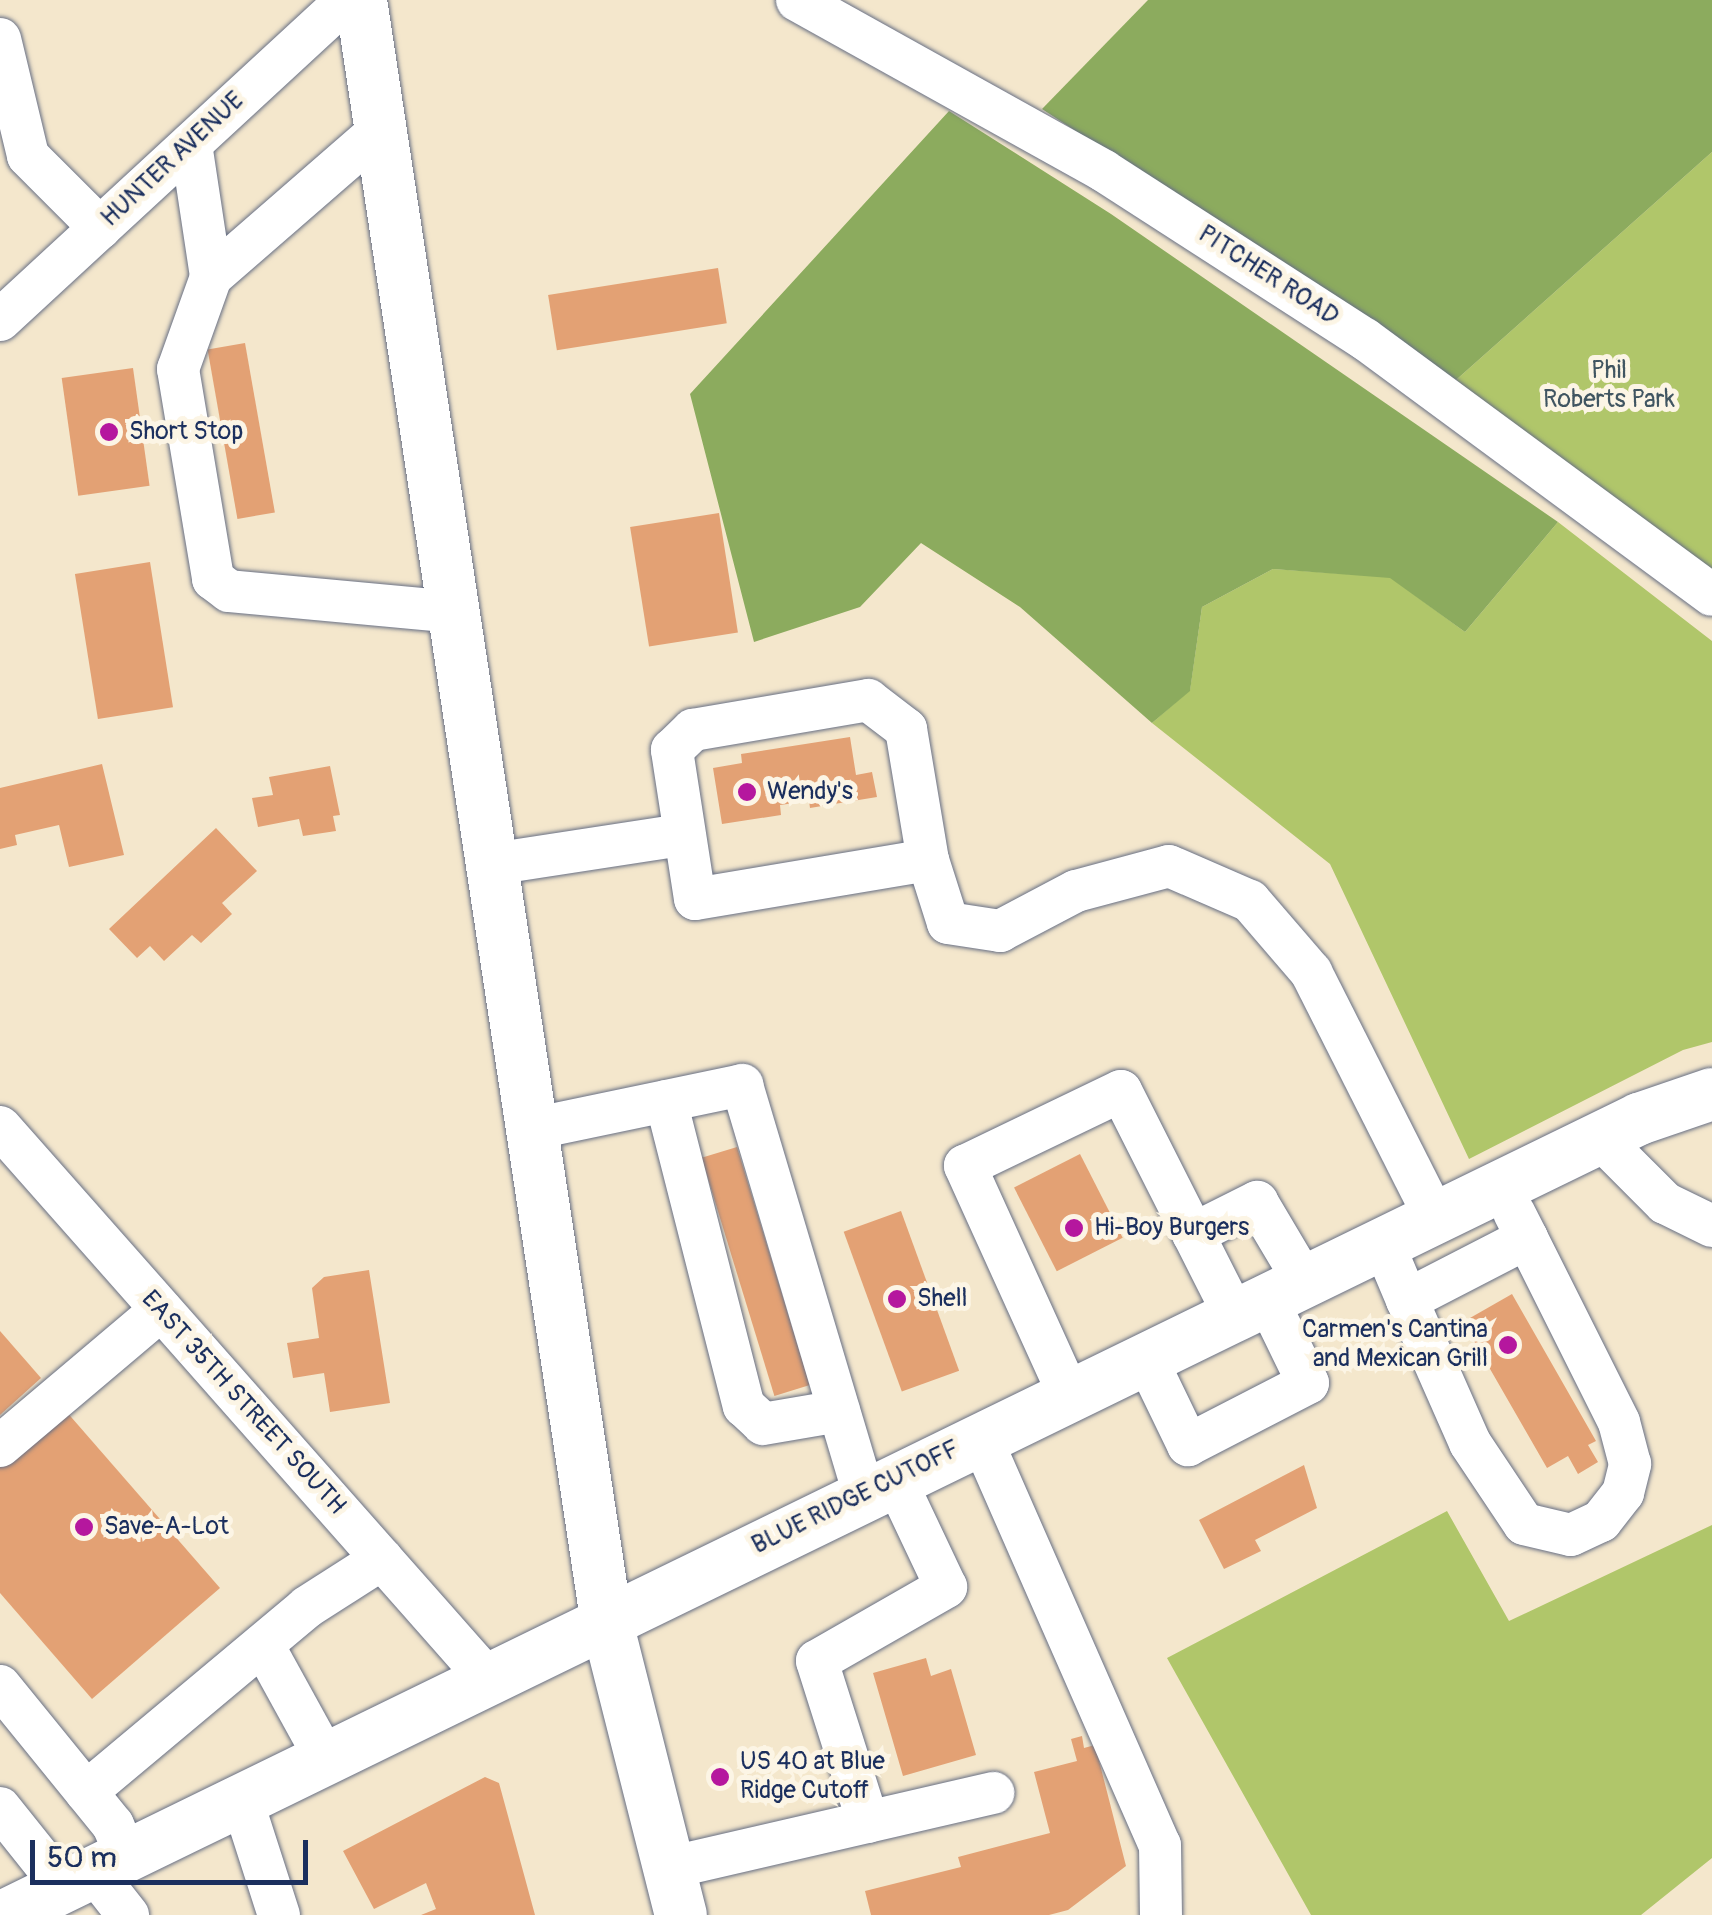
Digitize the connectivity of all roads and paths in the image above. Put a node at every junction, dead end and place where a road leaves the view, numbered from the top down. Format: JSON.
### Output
{"nodes":[{"id":1,"x":347,"y":0,"type":"edge"},
{"id":2,"x":361,"y":0,"type":"edge"},
{"id":3,"x":796,"y":0,"type":"edge"},
{"id":4,"x":0,"y":39,"type":"edge"},
{"id":5,"x":381,"y":129,"type":"junction"},
{"id":6,"x":190,"y":144,"type":"junction"},
{"id":7,"x":100,"y":228,"type":"junction"},
{"id":8,"x":211,"y":276,"type":"junction"},
{"id":9,"x":0,"y":320,"type":"edge"},
{"id":10,"x":1712,"y":595,"type":"edge"},
{"id":11,"x":454,"y":612,"type":"junction"},
{"id":12,"x":682,"y":836,"type":"junction"},
{"id":13,"x":928,"y":860,"type":"junction"},
{"id":14,"x":492,"y":864,"type":"junction"},
{"id":15,"x":1712,"y":1094,"type":"edge"},
{"id":16,"x":666,"y":1101,"type":"junction"},
{"id":17,"x":0,"y":1127,"type":"edge"},
{"id":18,"x":532,"y":1128,"type":"junction"},
{"id":19,"x":1600,"y":1138,"type":"junction"},
{"id":20,"x":1500,"y":1186,"type":"junction"},
{"id":21,"x":1435,"y":1218,"type":"junction"},
{"id":22,"x":1712,"y":1226,"type":"edge"},
{"id":23,"x":1194,"y":1234,"type":"junction"},
{"id":24,"x":1527,"y":1238,"type":"junction"},
{"id":25,"x":1383,"y":1243,"type":"junction"},
{"id":26,"x":1269,"y":1298,"type":"junction"},
{"id":27,"x":1408,"y":1300,"type":"junction"},
{"id":28,"x":161,"y":1310,"type":"junction"},
{"id":29,"x":1146,"y":1358,"type":"junction"},
{"id":30,"x":1069,"y":1395,"type":"junction"},
{"id":31,"x":839,"y":1411,"type":"junction"},
{"id":32,"x":981,"y":1438,"type":"junction"},
{"id":33,"x":0,"y":1446,"type":"edge"},
{"id":34,"x":879,"y":1487,"type":"junction"},
{"id":35,"x":382,"y":1559,"type":"junction"},
{"id":36,"x":606,"y":1619,"type":"junction"},
{"id":37,"x":263,"y":1645,"type":"junction"},
{"id":38,"x":487,"y":1678,"type":"junction"},
{"id":39,"x":0,"y":1686,"type":"edge"},
{"id":40,"x":325,"y":1758,"type":"junction"},
{"id":41,"x":86,"y":1792,"type":"junction"},
{"id":42,"x":993,"y":1793,"type":"dead end"},
{"id":43,"x":242,"y":1800,"type":"junction"},
{"id":44,"x":0,"y":1808,"type":"edge"},
{"id":45,"x":868,"y":1822,"type":"junction"},
{"id":46,"x":94,"y":1872,"type":"junction"},
{"id":47,"x":679,"y":1900,"type":"edge"},
{"id":48,"x":6,"y":1915,"type":"edge"},
{"id":49,"x":128,"y":1915,"type":"edge"},
{"id":50,"x":278,"y":1915,"type":"edge"},
{"id":51,"x":1161,"y":1915,"type":"edge"}],
"edges":[{"from":1,"to":6,"type":"street","name":"HUNTER AVENUE"},
{"from":2,"to":5,"type":"main road"},
{"from":3,"to":10,"type":"street","name":"PITCHER ROAD"},
{"from":4,"to":7,"type":"street"},
{"from":5,"to":8,"type":"street"},
{"from":5,"to":11,"type":"main road"},
{"from":6,"to":7,"type":"street","name":"HUNTER AVENUE"},
{"from":6,"to":8,"type":"street"},
{"from":7,"to":9,"type":"street","name":"HUNTER AVENUE"},
{"from":8,"to":11,"type":"street"},
{"from":11,"to":14,"type":"main road"},
{"from":12,"to":13,"type":"street"},
{"from":12,"to":13,"type":"street"},
{"from":12,"to":14,"type":"street"},
{"from":13,"to":21,"type":"street"},
{"from":14,"to":18,"type":"main road"},
{"from":15,"to":19,"type":"main road","name":"BLUE RIDGE CUTOFF"},
{"from":16,"to":18,"type":"street"},
{"from":16,"to":31,"type":"street"},
{"from":16,"to":31,"type":"street"},
{"from":17,"to":28,"type":"street","name":"EAST 35TH STREET SOUTH"},
{"from":18,"to":36,"type":"main road"},
{"from":19,"to":20,"type":"main road","name":"BLUE RIDGE CUTOFF"},
{"from":19,"to":22,"type":"street"},
{"from":20,"to":21,"type":"main road","name":"BLUE RIDGE CUTOFF"},
{"from":20,"to":24,"type":"street"},
{"from":21,"to":25,"type":"main road","name":"BLUE RIDGE CUTOFF"},
{"from":23,"to":26,"type":"street"},
{"from":23,"to":26,"type":"street"},
{"from":23,"to":30,"type":"street"},
{"from":24,"to":27,"type":"street"},
{"from":24,"to":27,"type":"street"},
{"from":25,"to":26,"type":"main road","name":"BLUE RIDGE CUTOFF"},
{"from":25,"to":27,"type":"street"},
{"from":26,"to":29,"type":"main road","name":"BLUE RIDGE CUTOFF"},
{"from":26,"to":29,"type":"street"},
{"from":28,"to":33,"type":"street"},
{"from":28,"to":35,"type":"street","name":"EAST 35TH STREET SOUTH"},
{"from":29,"to":30,"type":"main road","name":"BLUE RIDGE CUTOFF"},
{"from":30,"to":32,"type":"main road","name":"BLUE RIDGE CUTOFF"},
{"from":31,"to":34,"type":"street"},
{"from":32,"to":34,"type":"main road","name":"BLUE RIDGE CUTOFF"},
{"from":32,"to":51,"type":"street"},
{"from":34,"to":36,"type":"main road","name":"BLUE RIDGE CUTOFF"},
{"from":34,"to":45,"type":"street"},
{"from":35,"to":37,"type":"street"},
{"from":35,"to":38,"type":"street","name":"EAST 35TH STREET SOUTH"},
{"from":36,"to":38,"type":"main road","name":"BLUE RIDGE CUTOFF"},
{"from":36,"to":47,"type":"main road"},
{"from":37,"to":40,"type":"street"},
{"from":37,"to":41,"type":"street"},
{"from":38,"to":40,"type":"main road","name":"BLUE RIDGE CUTOFF"},
{"from":39,"to":41,"type":"street"},
{"from":40,"to":43,"type":"main road","name":"BLUE RIDGE CUTOFF"},
{"from":41,"to":46,"type":"street"},
{"from":42,"to":45,"type":"street"},
{"from":43,"to":46,"type":"main road","name":"BLUE RIDGE CUTOFF"},
{"from":43,"to":50,"type":"street"},
{"from":44,"to":46,"type":"street"},
{"from":45,"to":47,"type":"street"},
{"from":46,"to":48,"type":"main road","name":"BLUE RIDGE CUTOFF"},
{"from":46,"to":49,"type":"street"}]}
